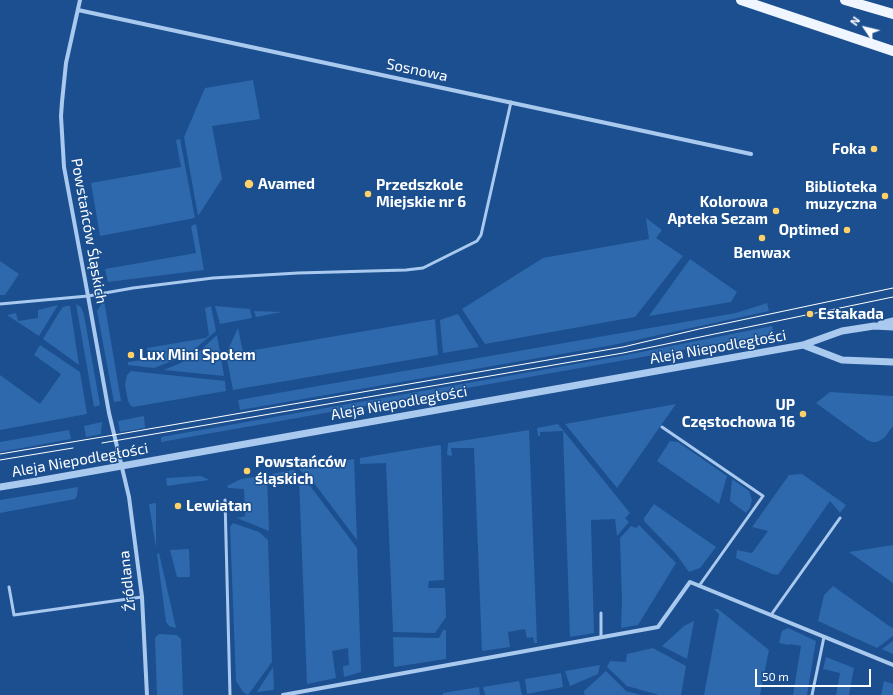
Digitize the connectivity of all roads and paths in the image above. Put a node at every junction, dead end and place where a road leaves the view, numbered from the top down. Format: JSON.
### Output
{"nodes":[{"id":1,"x":80,"y":0,"type":"edge"},
{"id":2,"x":741,"y":0,"type":"edge"},
{"id":3,"x":845,"y":0,"type":"edge"},
{"id":4,"x":78,"y":10,"type":"junction"},
{"id":5,"x":893,"y":14,"type":"edge"},
{"id":6,"x":893,"y":50,"type":"edge"},
{"id":7,"x":511,"y":102,"type":"junction"},
{"id":8,"x":751,"y":154,"type":"dead end"},
{"id":9,"x":88,"y":296,"type":"junction"},
{"id":10,"x":0,"y":304,"type":"edge"},
{"id":11,"x":893,"y":321,"type":"edge"},
{"id":12,"x":874,"y":326,"type":"junction"},
{"id":13,"x":893,"y":327,"type":"edge"},
{"id":14,"x":803,"y":345,"type":"junction"},
{"id":15,"x":893,"y":362,"type":"edge"},
{"id":16,"x":662,"y":427,"type":"dead end"},
{"id":17,"x":121,"y":466,"type":"junction"},
{"id":18,"x":0,"y":487,"type":"edge"},
{"id":19,"x":225,"y":500,"type":"dead end"},
{"id":20,"x":840,"y":518,"type":"dead end"},
{"id":21,"x":699,"y":586,"type":"junction"},
{"id":22,"x":9,"y":587,"type":"dead end"},
{"id":23,"x":142,"y":597,"type":"junction"},
{"id":24,"x":601,"y":613,"type":"dead end"},
{"id":25,"x":771,"y":615,"type":"junction"},
{"id":26,"x":824,"y":637,"type":"junction"},
{"id":27,"x":601,"y":638,"type":"junction"},
{"id":28,"x":893,"y":665,"type":"edge"},
{"id":29,"x":147,"y":695,"type":"edge"},
{"id":30,"x":230,"y":695,"type":"edge"},
{"id":31,"x":283,"y":695,"type":"edge"},
{"id":32,"x":812,"y":695,"type":"edge"}],
"edges":[{"from":1,"to":4,"type":"street","name":"Powstańców Śląskich"},
{"from":2,"to":6,"type":"main road"},
{"from":3,"to":5,"type":"main road"},
{"from":4,"to":7,"type":"street","name":"Sosnowa"},
{"from":4,"to":9,"type":"street","name":"Powstańców Śląskich"},
{"from":7,"to":8,"type":"street","name":"Sosnowa"},
{"from":7,"to":9,"type":"lane"},
{"from":9,"to":10,"type":"lane"},
{"from":9,"to":17,"type":"street","name":"Powstańców Śląskich"},
{"from":11,"to":12,"type":"street"},
{"from":12,"to":13,"type":"street","name":"Aleja Niepodległości"},
{"from":12,"to":14,"type":"street","name":"Aleja Niepodległości"},
{"from":14,"to":15,"type":"street","name":"Aleja Niepodległości"},
{"from":14,"to":17,"type":"street","name":"Aleja Niepodległości"},
{"from":16,"to":21,"type":"lane"},
{"from":17,"to":18,"type":"street","name":"Aleja Niepodległości"},
{"from":17,"to":23,"type":"street","name":"Źródlana"},
{"from":19,"to":30,"type":"lane"},
{"from":20,"to":25,"type":"lane"},
{"from":21,"to":25,"type":"street"},
{"from":21,"to":27,"type":"street"},
{"from":22,"to":23,"type":"lane"},
{"from":23,"to":29,"type":"street","name":"Źródlana"},
{"from":24,"to":27,"type":"lane"},
{"from":25,"to":26,"type":"street"},
{"from":26,"to":28,"type":"street"},
{"from":26,"to":32,"type":"lane"},
{"from":27,"to":31,"type":"street"}]}
